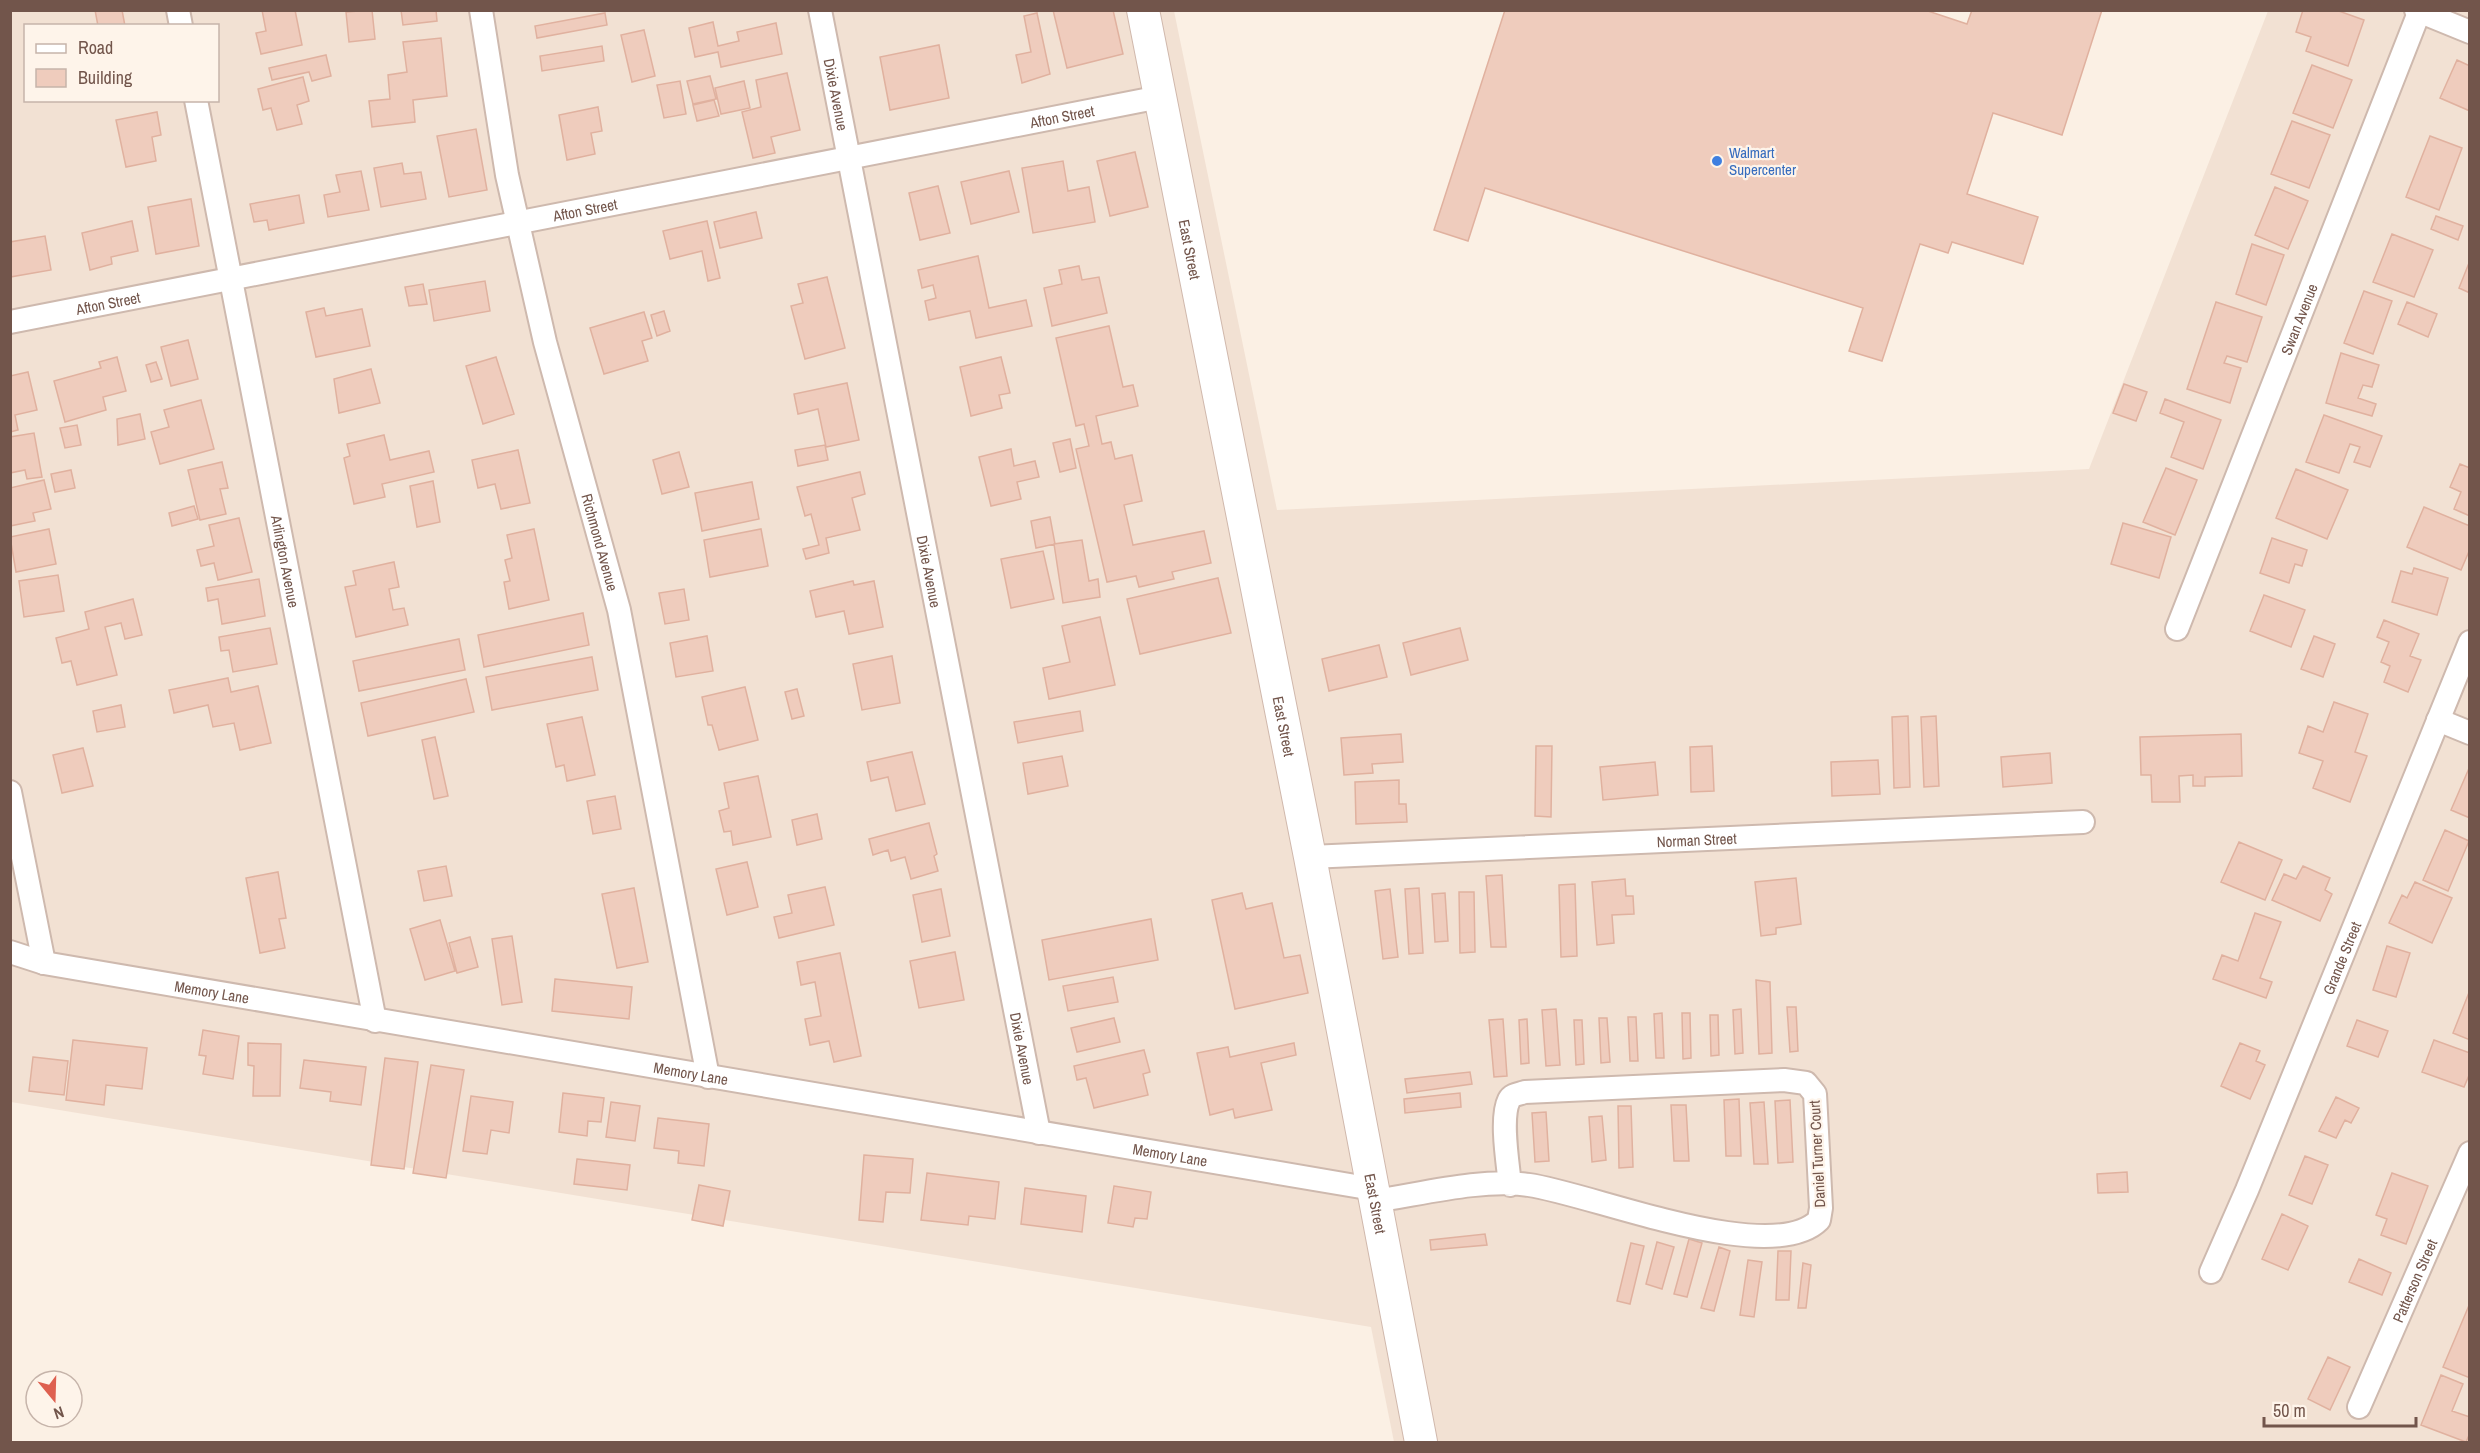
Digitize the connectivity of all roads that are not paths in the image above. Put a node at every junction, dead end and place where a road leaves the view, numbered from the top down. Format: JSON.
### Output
{"nodes":[{"id":1,"x":481,"y":10,"type":"edge"},
{"id":2,"x":820,"y":10,"type":"edge"},
{"id":3,"x":1143,"y":10,"type":"edge"},
{"id":4,"x":2419,"y":11,"type":"edge"},
{"id":5,"x":2469,"y":32,"type":"edge"},
{"id":6,"x":1160,"y":97,"type":"junction"},
{"id":7,"x":196,"y":102,"type":"edge"},
{"id":8,"x":849,"y":158,"type":"junction"},
{"id":9,"x":518,"y":222,"type":"junction"},
{"id":10,"x":231,"y":279,"type":"junction"},
{"id":11,"x":10,"y":322,"type":"edge"},
{"id":12,"x":2177,"y":629,"type":"dead end"},
{"id":13,"x":2469,"y":642,"type":"edge"},
{"id":14,"x":2438,"y":720,"type":"junction"},
{"id":15,"x":2469,"y":734,"type":"edge"},
{"id":16,"x":10,"y":792,"type":"edge"},
{"id":17,"x":2083,"y":822,"type":"dead end"},
{"id":18,"x":1310,"y":857,"type":"junction"},
{"id":19,"x":10,"y":952,"type":"edge"},
{"id":20,"x":44,"y":963,"type":"junction"},
{"id":21,"x":375,"y":1021,"type":"junction"},
{"id":22,"x":708,"y":1077,"type":"junction"},
{"id":23,"x":1039,"y":1133,"type":"junction"},
{"id":24,"x":2469,"y":1153,"type":"edge"},
{"id":25,"x":1510,"y":1185,"type":"junction"},
{"id":26,"x":1374,"y":1195,"type":"junction"},
{"id":27,"x":2211,"y":1272,"type":"dead end"},
{"id":28,"x":2359,"y":1407,"type":"dead end"},
{"id":29,"x":1421,"y":1443,"type":"edge"}],
"edges":[{"from":1,"to":9,"type":"street","name":"Richmond Avenue"},
{"from":2,"to":8,"type":"street","name":"Dixie Avenue"},
{"from":3,"to":6,"type":"street","name":"East Street"},
{"from":4,"to":5,"type":"street"},
{"from":4,"to":12,"type":"street","name":"Swan Avenue"},
{"from":6,"to":8,"type":"street","name":"Afton Street"},
{"from":6,"to":18,"type":"street","name":"East Street"},
{"from":7,"to":10,"type":"street","name":"Arlington Avenue"},
{"from":8,"to":9,"type":"street","name":"Afton Street"},
{"from":8,"to":23,"type":"street","name":"Dixie Avenue"},
{"from":9,"to":10,"type":"street","name":"Afton Street"},
{"from":9,"to":22,"type":"street","name":"Richmond Avenue"},
{"from":10,"to":11,"type":"street","name":"Afton Street"},
{"from":10,"to":21,"type":"street","name":"Arlington Avenue"},
{"from":13,"to":14,"type":"street","name":"Grande Street"},
{"from":14,"to":15,"type":"street"},
{"from":14,"to":27,"type":"street","name":"Grande Street"},
{"from":16,"to":20,"type":"street"},
{"from":17,"to":18,"type":"street","name":"Norman Street"},
{"from":18,"to":26,"type":"street","name":"East Street"},
{"from":19,"to":20,"type":"street","name":"Memory Lane"},
{"from":20,"to":21,"type":"street","name":"Memory Lane"},
{"from":21,"to":22,"type":"street","name":"Memory Lane"},
{"from":22,"to":23,"type":"street","name":"Memory Lane"},
{"from":23,"to":26,"type":"street","name":"Memory Lane"},
{"from":24,"to":28,"type":"street","name":"Patterson Street"},
{"from":25,"to":25,"type":"street","name":"Daniel Turner Court"},
{"from":25,"to":26,"type":"street","name":"Daniel Turner Court"},
{"from":26,"to":29,"type":"street","name":"East Street"}]}
